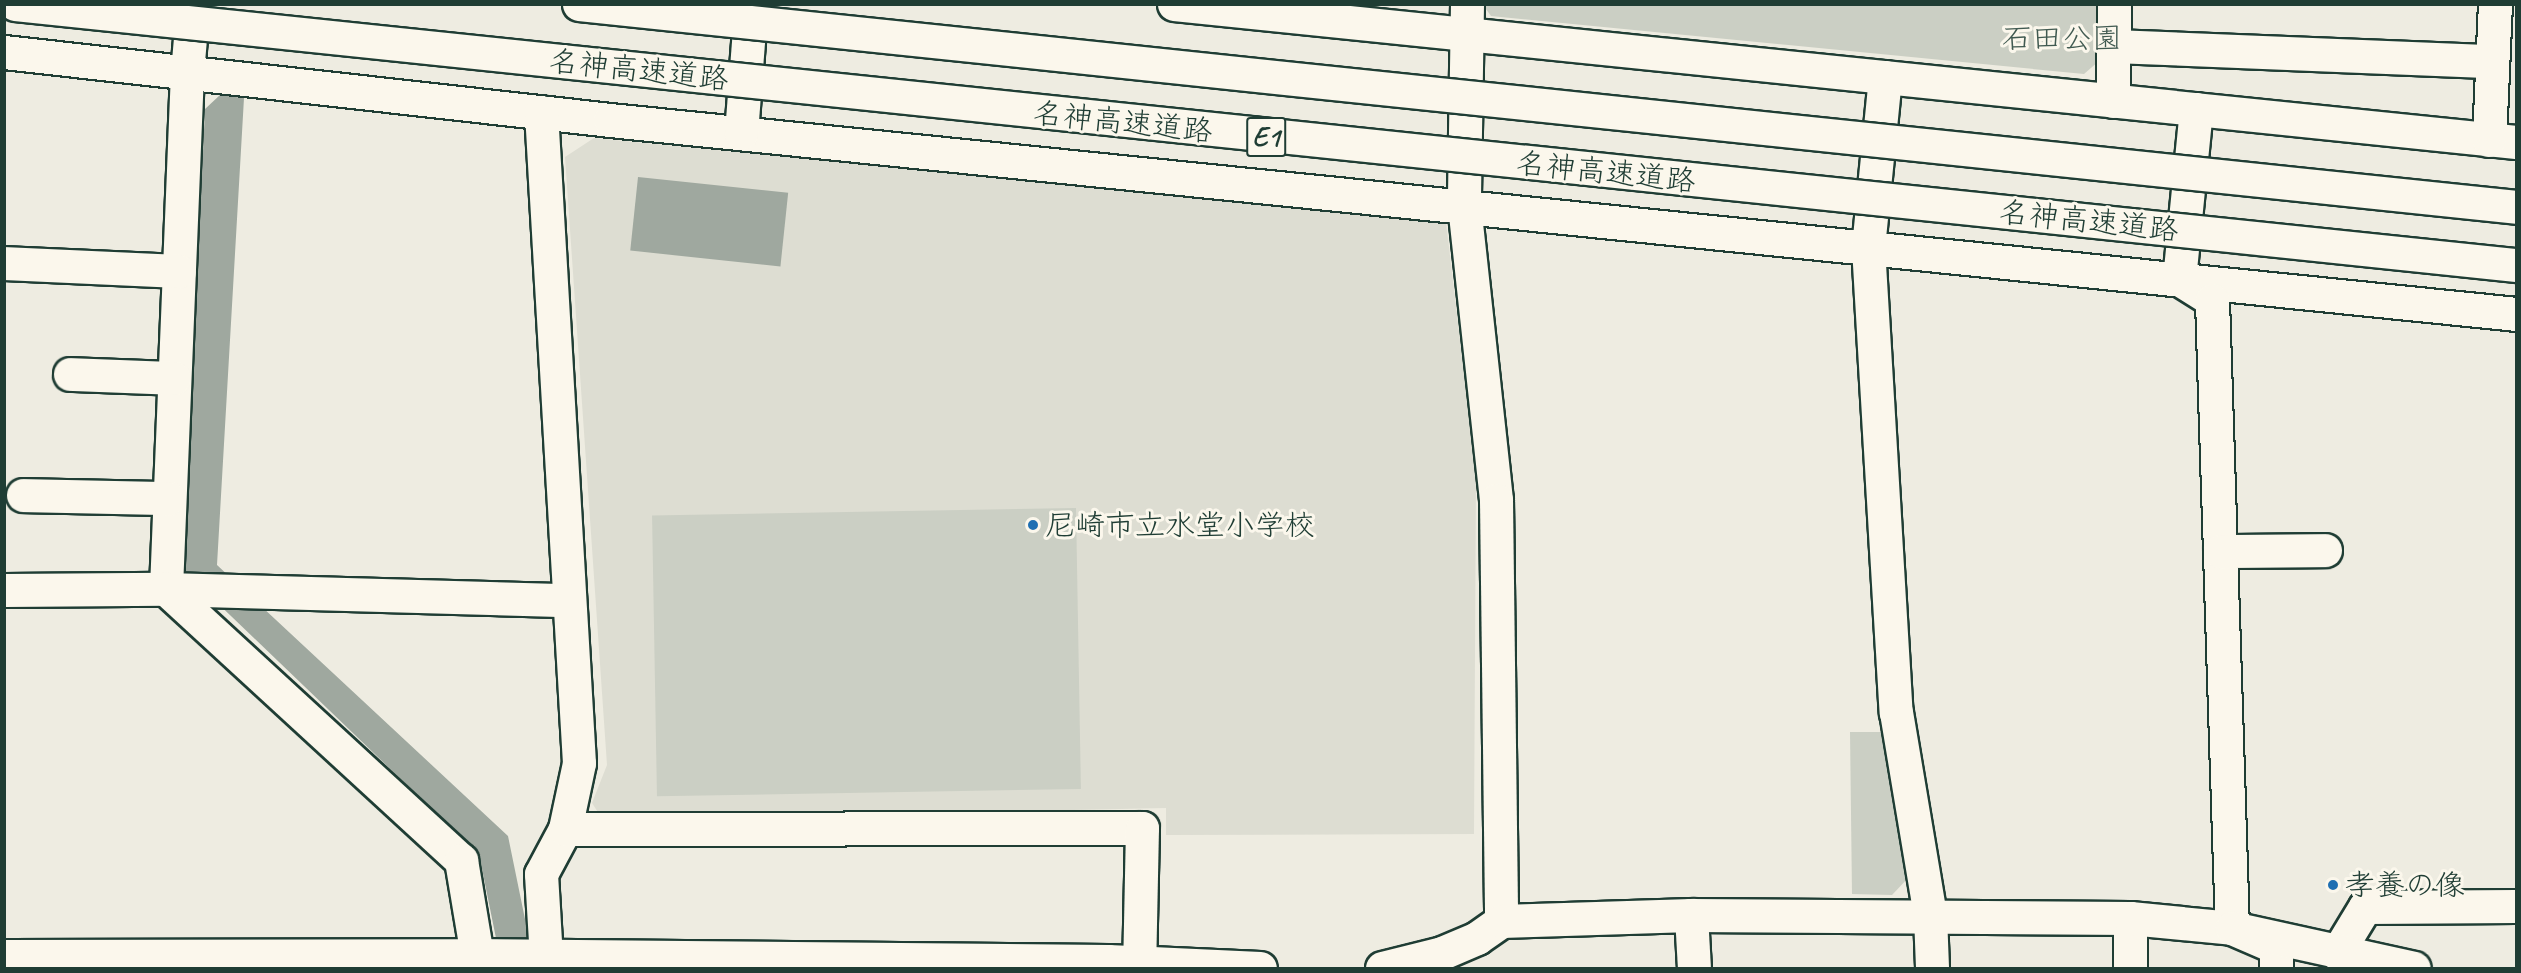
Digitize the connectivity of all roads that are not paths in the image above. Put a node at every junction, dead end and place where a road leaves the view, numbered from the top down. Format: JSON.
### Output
{"nodes":[{"id":1,"x":15,"y":4,"type":"edge"},
{"id":2,"x":193,"y":4,"type":"edge"},
{"id":3,"x":579,"y":4,"type":"edge"},
{"id":4,"x":751,"y":4,"type":"edge"},
{"id":5,"x":1174,"y":4,"type":"edge"},
{"id":6,"x":2114,"y":4,"type":"edge"},
{"id":7,"x":2495,"y":4,"type":"edge"},
{"id":8,"x":1467,"y":19,"type":"edge"},
{"id":9,"x":2113,"y":46,"type":"junction"},
{"id":10,"x":4,"y":52,"type":"edge"},
{"id":11,"x":2492,"y":61,"type":"junction"},
{"id":12,"x":186,"y":72,"type":"junction"},
{"id":13,"x":1886,"y":77,"type":"junction"},
{"id":14,"x":2113,"y":101,"type":"junction"},
{"id":15,"x":2196,"y":109,"type":"junction"},
{"id":16,"x":541,"y":112,"type":"junction"},
{"id":17,"x":741,"y":133,"type":"junction"},
{"id":18,"x":2503,"y":141,"type":"edge"},
{"id":19,"x":1464,"y":205,"type":"junction"},
{"id":20,"x":2517,"y":207,"type":"edge"},
{"id":21,"x":1868,"y":247,"type":"junction"},
{"id":22,"x":4,"y":263,"type":"edge"},
{"id":23,"x":2517,"y":265,"type":"edge"},
{"id":24,"x":179,"y":271,"type":"junction"},
{"id":25,"x":2179,"y":279,"type":"junction"},
{"id":26,"x":2517,"y":314,"type":"edge"},
{"id":27,"x":70,"y":374,"type":"dead end"},
{"id":28,"x":174,"y":378,"type":"junction"},
{"id":29,"x":22,"y":495,"type":"dead end"},
{"id":30,"x":169,"y":498,"type":"junction"},
{"id":31,"x":2325,"y":550,"type":"dead end"},
{"id":32,"x":2220,"y":551,"type":"junction"},
{"id":33,"x":4,"y":590,"type":"edge"},
{"id":34,"x":179,"y":590,"type":"junction"},
{"id":35,"x":568,"y":600,"type":"junction"},
{"id":36,"x":566,"y":829,"type":"junction"},
{"id":37,"x":2517,"y":906,"type":"edge"},
{"id":38,"x":1691,"y":915,"type":"junction"},
{"id":39,"x":1930,"y":915,"type":"junction"},
{"id":40,"x":2130,"y":918,"type":"junction"},
{"id":41,"x":2232,"y":928,"type":"junction"},
{"id":42,"x":1486,"y":943,"type":"edge"},
{"id":43,"x":2337,"y":953,"type":"junction"},
{"id":44,"x":4,"y":956,"type":"edge"},
{"id":45,"x":541,"y":956,"type":"junction"},
{"id":46,"x":483,"y":960,"type":"edge"},
{"id":47,"x":153,"y":962,"type":"edge"},
{"id":48,"x":661,"y":964,"type":"edge"},
{"id":49,"x":1139,"y":966,"type":"edge"},
{"id":50,"x":1260,"y":969,"type":"edge"},
{"id":51,"x":1382,"y":969,"type":"edge"},
{"id":52,"x":1694,"y":969,"type":"edge"},
{"id":53,"x":1932,"y":969,"type":"edge"},
{"id":54,"x":2130,"y":969,"type":"edge"},
{"id":55,"x":2276,"y":969,"type":"edge"},
{"id":56,"x":2414,"y":969,"type":"edge"}],
"edges":[{"from":1,"to":23,"type":"main road","name":"名神高速道路","number":"E1","bridge":true},
{"from":2,"to":12,"type":"main road"},
{"from":3,"to":20,"type":"main road","name":"名神高速道路","number":"E1","bridge":true},
{"from":4,"to":17,"type":"main road"},
{"from":5,"to":8,"type":"main road"},
{"from":6,"to":9,"type":"main road"},
{"from":7,"to":11,"type":"main road"},
{"from":8,"to":13,"type":"main road"},
{"from":8,"to":19,"type":"main road"},
{"from":9,"to":11,"type":"main road"},
{"from":9,"to":14,"type":"main road"},
{"from":10,"to":12,"type":"main road"},
{"from":11,"to":18,"type":"main road"},
{"from":12,"to":16,"type":"main road"},
{"from":12,"to":24,"type":"main road"},
{"from":13,"to":14,"type":"main road"},
{"from":13,"to":21,"type":"main road"},
{"from":14,"to":15,"type":"main road"},
{"from":15,"to":18,"type":"main road"},
{"from":15,"to":25,"type":"main road"},
{"from":16,"to":17,"type":"main road"},
{"from":16,"to":35,"type":"main road"},
{"from":17,"to":19,"type":"main road"},
{"from":19,"to":21,"type":"main road"},
{"from":19,"to":42,"type":"main road"},
{"from":21,"to":25,"type":"main road"},
{"from":21,"to":39,"type":"main road"},
{"from":22,"to":24,"type":"main road"},
{"from":24,"to":28,"type":"main road"},
{"from":25,"to":26,"type":"main road"},
{"from":25,"to":32,"type":"main road"},
{"from":27,"to":28,"type":"main road"},
{"from":28,"to":30,"type":"main road"},
{"from":29,"to":30,"type":"main road"},
{"from":30,"to":34,"type":"main road"},
{"from":31,"to":32,"type":"main road"},
{"from":32,"to":41,"type":"main road"},
{"from":33,"to":34,"type":"main road"},
{"from":34,"to":35,"type":"main road"},
{"from":34,"to":46,"type":"main road"},
{"from":35,"to":36,"type":"main road"},
{"from":36,"to":45,"type":"main road"},
{"from":36,"to":49,"type":"main road"},
{"from":37,"to":43,"type":"main road"},
{"from":38,"to":39,"type":"main road"},
{"from":38,"to":42,"type":"main road"},
{"from":38,"to":52,"type":"main road"},
{"from":39,"to":40,"type":"main road"},
{"from":39,"to":53,"type":"main road"},
{"from":40,"to":41,"type":"main road"},
{"from":40,"to":54,"type":"main road"},
{"from":41,"to":43,"type":"main road"},
{"from":41,"to":55,"type":"main road"},
{"from":42,"to":51,"type":"main road"},
{"from":43,"to":56,"type":"main road"},
{"from":44,"to":47,"type":"main road"},
{"from":45,"to":46,"type":"main road"},
{"from":45,"to":48,"type":"main road"},
{"from":46,"to":47,"type":"main road"},
{"from":48,"to":49,"type":"main road"},
{"from":49,"to":50,"type":"main road"}]}
